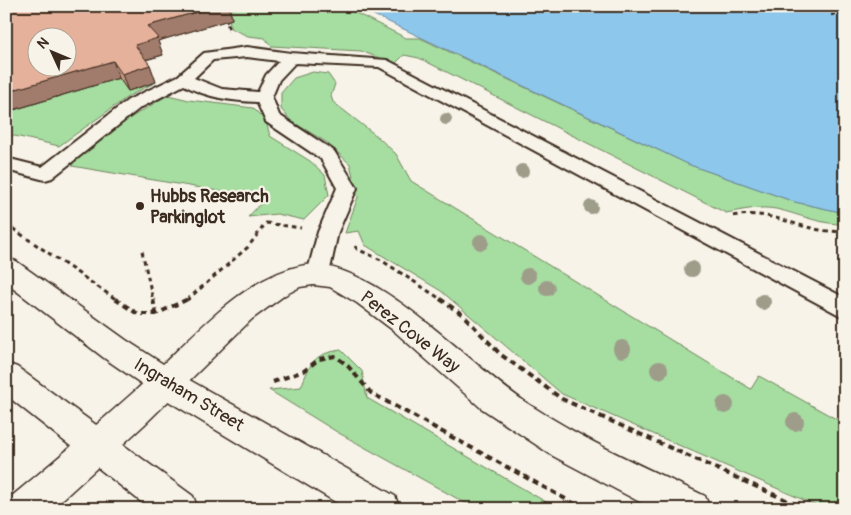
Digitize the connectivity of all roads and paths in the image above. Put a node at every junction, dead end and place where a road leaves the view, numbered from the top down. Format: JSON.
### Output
{"nodes":[{"id":1,"x":845,"y":12,"type":"edge"},
{"id":2,"x":831,"y":16,"type":"dead end"},
{"id":3,"x":291,"y":58,"type":"junction"},
{"id":4,"x":184,"y":79,"type":"junction"},
{"id":5,"x":264,"y":97,"type":"junction"},
{"id":6,"x":6,"y":164,"type":"edge"},
{"id":7,"x":733,"y":216,"type":"dead end"},
{"id":8,"x":843,"y":231,"type":"edge"},
{"id":9,"x":845,"y":240,"type":"edge"},
{"id":10,"x":142,"y":251,"type":"dead end"},
{"id":11,"x":6,"y":268,"type":"edge"},
{"id":12,"x":318,"y":274,"type":"junction"},
{"id":13,"x":845,"y":309,"type":"edge"},
{"id":14,"x":156,"y":314,"type":"dead end"},
{"id":15,"x":6,"y":376,"type":"edge"},
{"id":16,"x":273,"y":382,"type":"dead end"},
{"id":17,"x":166,"y":383,"type":"junction"},
{"id":18,"x":97,"y":447,"type":"junction"},
{"id":19,"x":25,"y":509,"type":"edge"},
{"id":20,"x":180,"y":509,"type":"edge"},
{"id":21,"x":382,"y":509,"type":"edge"},
{"id":22,"x":584,"y":509,"type":"edge"},
{"id":23,"x":692,"y":509,"type":"edge"}],
"edges":[{"from":1,"to":2,"type":"path"},
{"from":3,"to":4,"type":"lane"},
{"from":3,"to":5,"type":"lane"},
{"from":3,"to":13,"type":"lane"},
{"from":4,"to":5,"type":"lane"},
{"from":4,"to":6,"type":"lane"},
{"from":5,"to":12,"type":"lane"},
{"from":7,"to":8,"type":"path"},
{"from":8,"to":9,"type":"path"},
{"from":10,"to":14,"type":"path"},
{"from":11,"to":17,"type":"street","name":"Ingraham Street"},
{"from":12,"to":17,"type":"street","name":"Perez Cove Way"},
{"from":12,"to":23,"type":"street","name":"Perez Cove Way"},
{"from":15,"to":18,"type":"street"},
{"from":16,"to":22,"type":"path"},
{"from":17,"to":18,"type":"street","name":"Perez Cove Way"},
{"from":17,"to":21,"type":"street","name":"Ingraham Street"},
{"from":18,"to":19,"type":"street","name":"Perez Cove Way"},
{"from":18,"to":20,"type":"street"}]}
